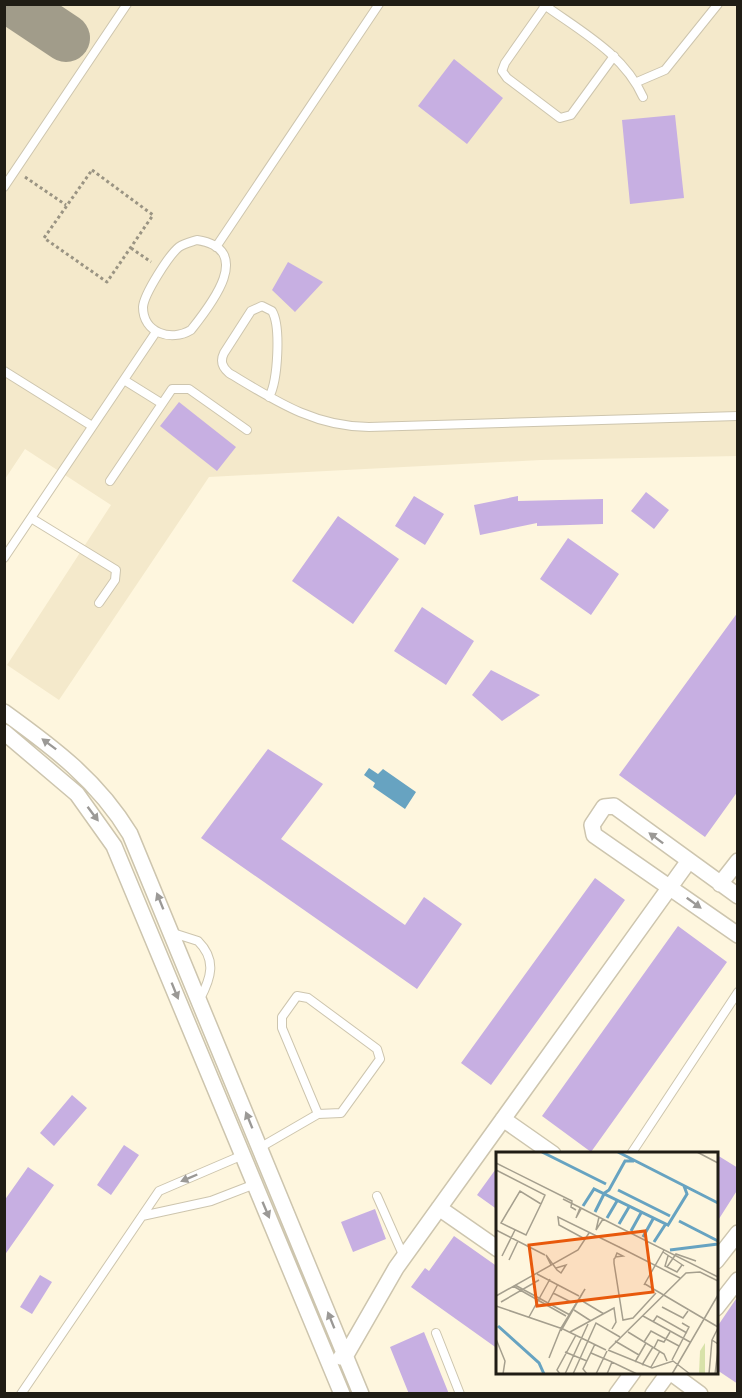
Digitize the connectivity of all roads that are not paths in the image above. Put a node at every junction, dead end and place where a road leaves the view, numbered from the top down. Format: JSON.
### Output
{"nodes":[{"id":1,"x":127,"y":4,"type":"edge"},
{"id":2,"x":379,"y":4,"type":"edge"},
{"id":3,"x":718,"y":4,"type":"edge"},
{"id":4,"x":544,"y":5,"type":"edge"},
{"id":5,"x":614,"y":56,"type":"junction"},
{"id":6,"x":637,"y":82,"type":"junction"},
{"id":7,"x":643,"y":97,"type":"dead end"},
{"id":8,"x":4,"y":187,"type":"edge"},
{"id":9,"x":216,"y":247,"type":"junction"},
{"id":10,"x":156,"y":332,"type":"junction"},
{"id":11,"x":4,"y":371,"type":"edge"},
{"id":12,"x":124,"y":380,"type":"junction"},
{"id":13,"x":268,"y":396,"type":"junction"},
{"id":14,"x":161,"y":403,"type":"junction"},
{"id":15,"x":738,"y":416,"type":"edge"},
{"id":16,"x":92,"y":426,"type":"junction"},
{"id":17,"x":247,"y":430,"type":"dead end"},
{"id":18,"x":110,"y":482,"type":"dead end"},
{"id":19,"x":31,"y":518,"type":"junction"},
{"id":20,"x":4,"y":558,"type":"edge"},
{"id":21,"x":99,"y":603,"type":"dead end"},
{"id":22,"x":4,"y":712,"type":"edge"},
{"id":23,"x":6,"y":735,"type":"edge"},
{"id":24,"x":738,"y":861,"type":"edge"},
{"id":25,"x":688,"y":862,"type":"junction"},
{"id":26,"x":720,"y":884,"type":"junction"},
{"id":27,"x":670,"y":887,"type":"junction"},
{"id":28,"x":738,"y":896,"type":"edge"},
{"id":29,"x":173,"y":933,"type":"junction"},
{"id":30,"x":738,"y":935,"type":"edge"},
{"id":31,"x":738,"y":992,"type":"edge"},
{"id":32,"x":200,"y":999,"type":"junction"},
{"id":33,"x":318,"y":1114,"type":"junction"},
{"id":34,"x":503,"y":1119,"type":"junction"},
{"id":35,"x":261,"y":1147,"type":"junction"},
{"id":36,"x":550,"y":1152,"type":"edge"},
{"id":37,"x":632,"y":1152,"type":"edge"},
{"id":38,"x":243,"y":1155,"type":"junction"},
{"id":39,"x":273,"y":1176,"type":"junction"},
{"id":40,"x":255,"y":1184,"type":"junction"},
{"id":41,"x":377,"y":1196,"type":"dead end"},
{"id":42,"x":439,"y":1208,"type":"junction"},
{"id":43,"x":142,"y":1216,"type":"junction"},
{"id":44,"x":738,"y":1233,"type":"edge"},
{"id":45,"x":496,"y":1248,"type":"edge"},
{"id":46,"x":404,"y":1257,"type":"junction"},
{"id":47,"x":718,"y":1260,"type":"edge"},
{"id":48,"x":738,"y":1280,"type":"edge"},
{"id":49,"x":718,"y":1307,"type":"edge"},
{"id":50,"x":436,"y":1333,"type":"dead end"},
{"id":51,"x":346,"y":1355,"type":"junction"},
{"id":52,"x":329,"y":1363,"type":"junction"},
{"id":53,"x":632,"y":1374,"type":"edge"},
{"id":54,"x":668,"y":1374,"type":"edge"},
{"id":55,"x":672,"y":1374,"type":"edge"},
{"id":56,"x":21,"y":1394,"type":"edge"},
{"id":57,"x":342,"y":1394,"type":"edge"},
{"id":58,"x":361,"y":1394,"type":"edge"},
{"id":59,"x":460,"y":1394,"type":"edge"},
{"id":60,"x":617,"y":1394,"type":"edge"},
{"id":61,"x":653,"y":1394,"type":"edge"},
{"id":62,"x":699,"y":1394,"type":"edge"}],
"edges":[{"from":1,"to":8,"type":"lane"},
{"from":2,"to":9,"type":"lane"},
{"from":3,"to":6,"type":"lane"},
{"from":4,"to":5,"type":"lane"},
{"from":4,"to":5,"type":"lane"},
{"from":5,"to":6,"type":"lane"},
{"from":6,"to":7,"type":"lane"},
{"from":9,"to":10,"type":"lane"},
{"from":9,"to":10,"type":"lane"},
{"from":10,"to":12,"type":"lane"},
{"from":11,"to":16,"type":"lane"},
{"from":12,"to":14,"type":"lane"},
{"from":12,"to":16,"type":"lane"},
{"from":13,"to":13,"type":"lane"},
{"from":13,"to":15,"type":"lane"},
{"from":14,"to":17,"type":"lane"},
{"from":14,"to":18,"type":"lane"},
{"from":16,"to":19,"type":"lane"},
{"from":19,"to":20,"type":"lane"},
{"from":19,"to":21,"type":"lane"},
{"from":29,"to":22,"type":"street","one_way":true},
{"from":23,"to":38,"type":"street","one_way":true},
{"from":24,"to":26,"type":"street"},
{"from":25,"to":26,"type":"street"},
{"from":25,"to":27,"type":"street"},
{"from":25,"to":27,"type":"street","one_way":true},
{"from":26,"to":28,"type":"street"},
{"from":27,"to":30,"type":"street","one_way":true},
{"from":27,"to":34,"type":"street"},
{"from":29,"to":32,"type":"street"},
{"from":29,"to":32,"type":"lane"},
{"from":31,"to":37,"type":"lane"},
{"from":35,"to":32,"type":"street","one_way":true},
{"from":33,"to":33,"type":"lane"},
{"from":33,"to":35,"type":"lane"},
{"from":34,"to":36,"type":"street"},
{"from":34,"to":42,"type":"street"},
{"from":35,"to":38,"type":"street"},
{"from":35,"to":39,"type":"street"},
{"from":38,"to":40,"type":"street"},
{"from":38,"to":43,"type":"lane","one_way":true},
{"from":39,"to":40,"type":"street"},
{"from":51,"to":39,"type":"street","one_way":true},
{"from":40,"to":43,"type":"lane"},
{"from":40,"to":52,"type":"street","one_way":true},
{"from":41,"to":46,"type":"lane"},
{"from":42,"to":45,"type":"street"},
{"from":42,"to":46,"type":"street"},
{"from":43,"to":56,"type":"lane"},
{"from":44,"to":47,"type":"street"},
{"from":46,"to":51,"type":"street"},
{"from":48,"to":49,"type":"street"},
{"from":50,"to":59,"type":"lane"},
{"from":51,"to":52,"type":"street"},
{"from":51,"to":58,"type":"street"},
{"from":52,"to":57,"type":"street"},
{"from":53,"to":60,"type":"street"},
{"from":54,"to":61,"type":"street"},
{"from":55,"to":62,"type":"street"}]}
